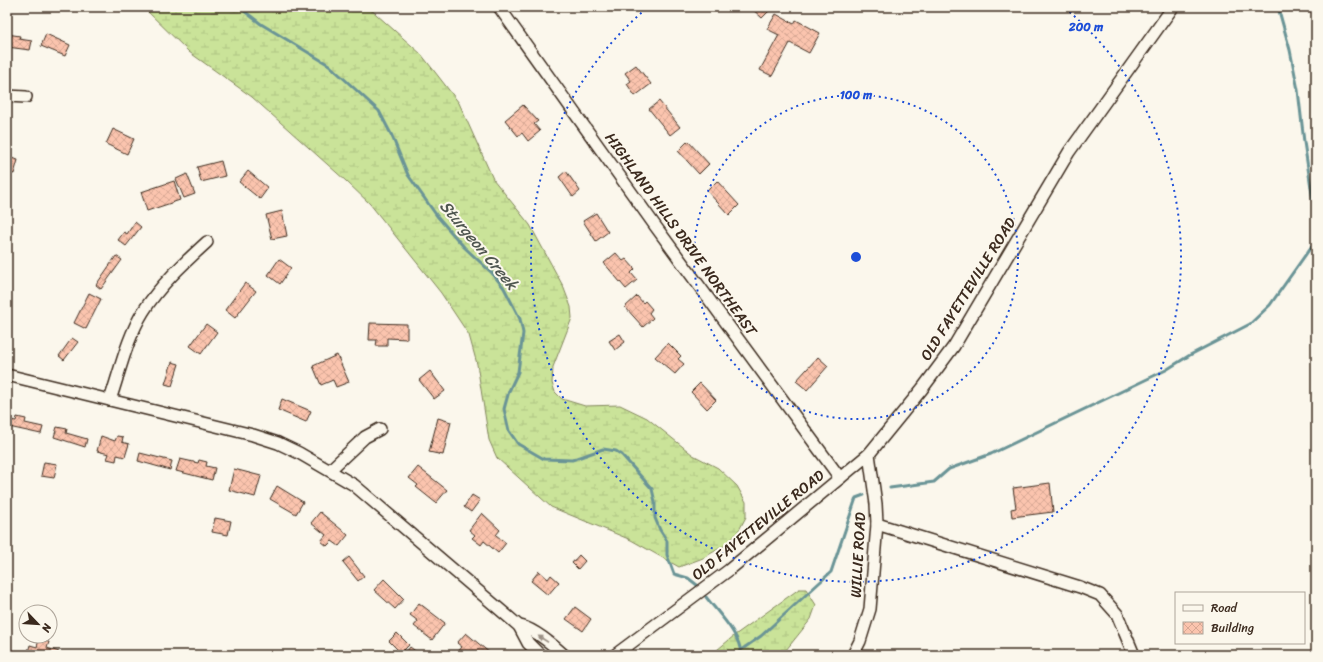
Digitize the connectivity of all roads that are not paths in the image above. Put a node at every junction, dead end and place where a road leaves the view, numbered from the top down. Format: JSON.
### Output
{"nodes":[{"id":1,"x":499,"y":7,"type":"edge"},
{"id":2,"x":1173,"y":7,"type":"edge"},
{"id":3,"x":7,"y":96,"type":"edge"},
{"id":4,"x":26,"y":97,"type":"dead end"},
{"id":5,"x":207,"y":242,"type":"dead end"},
{"id":6,"x":7,"y":375,"type":"edge"},
{"id":7,"x":110,"y":400,"type":"junction"},
{"id":8,"x":380,"y":429,"type":"dead end"},
{"id":9,"x":869,"y":454,"type":"junction"},
{"id":10,"x":330,"y":470,"type":"junction"},
{"id":11,"x":840,"y":478,"type":"junction"},
{"id":12,"x":876,"y":524,"type":"junction"},
{"id":13,"x":519,"y":626,"type":"junction"},
{"id":14,"x":540,"y":655,"type":"edge"},
{"id":15,"x":564,"y":655,"type":"edge"},
{"id":16,"x":615,"y":655,"type":"edge"},
{"id":17,"x":853,"y":655,"type":"edge"},
{"id":18,"x":1134,"y":655,"type":"edge"}],
"edges":[{"from":1,"to":11,"type":"street","name":"HIGHLAND HILLS DRIVE NORTHEAST"},
{"from":2,"to":9,"type":"street","name":"OLD FAYETTEVILLE ROAD"},
{"from":3,"to":4,"type":"street"},
{"from":5,"to":7,"type":"street"},
{"from":6,"to":7,"type":"street"},
{"from":7,"to":10,"type":"street"},
{"from":8,"to":10,"type":"street"},
{"from":9,"to":11,"type":"street","name":"OLD FAYETTEVILLE ROAD"},
{"from":9,"to":12,"type":"street","name":"WILLIE ROAD"},
{"from":10,"to":13,"type":"street"},
{"from":11,"to":16,"type":"street","name":"OLD FAYETTEVILLE ROAD"},
{"from":12,"to":17,"type":"street","name":"WILLIE ROAD"},
{"from":12,"to":18,"type":"street"},
{"from":13,"to":14,"type":"street"},
{"from":15,"to":13,"type":"street","one_way":true}]}
